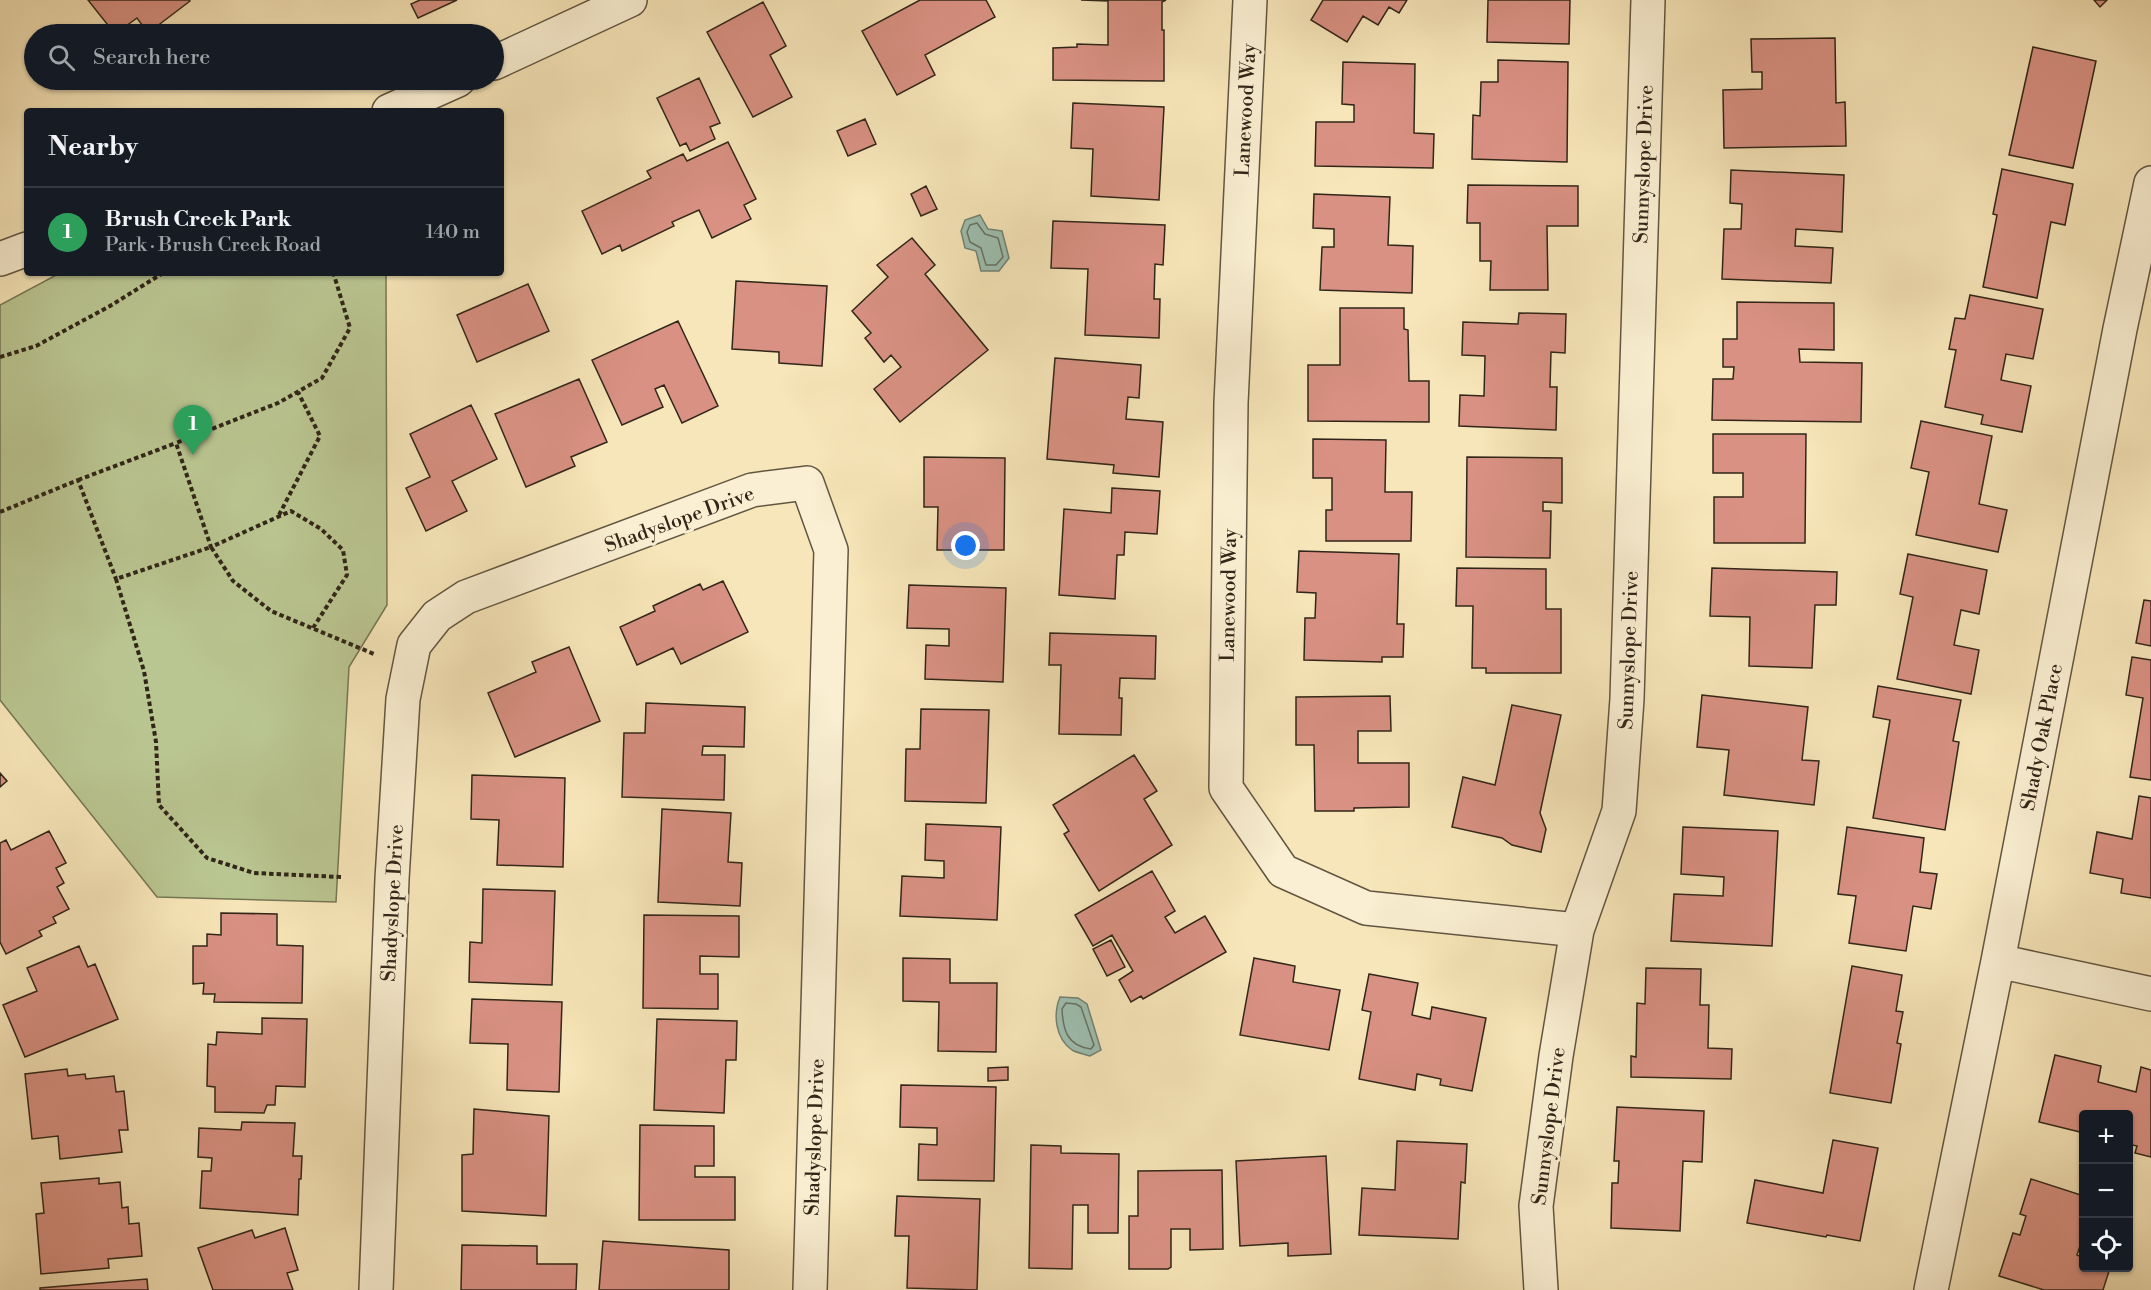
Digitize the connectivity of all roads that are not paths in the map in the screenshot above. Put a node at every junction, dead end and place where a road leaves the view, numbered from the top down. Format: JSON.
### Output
{"nodes":[{"id":1,"x":630,"y":0,"type":"edge"},
{"id":2,"x":1250,"y":0,"type":"edge"},
{"id":3,"x":1648,"y":0,"type":"edge"},
{"id":4,"x":504,"y":58,"type":"edge"},
{"id":5,"x":436,"y":90,"type":"edge"},
{"id":6,"x":396,"y":108,"type":"edge"},
{"id":7,"x":2151,"y":183,"type":"edge"},
{"id":8,"x":24,"y":250,"type":"edge"},
{"id":9,"x":0,"y":259,"type":"edge"},
{"id":10,"x":1577,"y":930,"type":"junction"},
{"id":11,"x":1998,"y":961,"type":"junction"},
{"id":12,"x":2151,"y":994,"type":"edge"},
{"id":13,"x":376,"y":1290,"type":"edge"},
{"id":14,"x":810,"y":1290,"type":"edge"},
{"id":15,"x":1541,"y":1290,"type":"edge"},
{"id":16,"x":1931,"y":1290,"type":"edge"}],
"edges":[{"from":1,"to":4,"type":"street"},
{"from":2,"to":10,"type":"street","name":"Lanewood Way"},
{"from":3,"to":10,"type":"street","name":"Sunnyslope Drive"},
{"from":5,"to":6,"type":"street"},
{"from":7,"to":11,"type":"street","name":"Shady Oak Place"},
{"from":8,"to":9,"type":"street"},
{"from":10,"to":15,"type":"street","name":"Sunnyslope Drive"},
{"from":11,"to":12,"type":"street"},
{"from":11,"to":16,"type":"street","name":"Shady Oak Place"},
{"from":13,"to":14,"type":"street","name":"Shadyslope Drive"}]}
